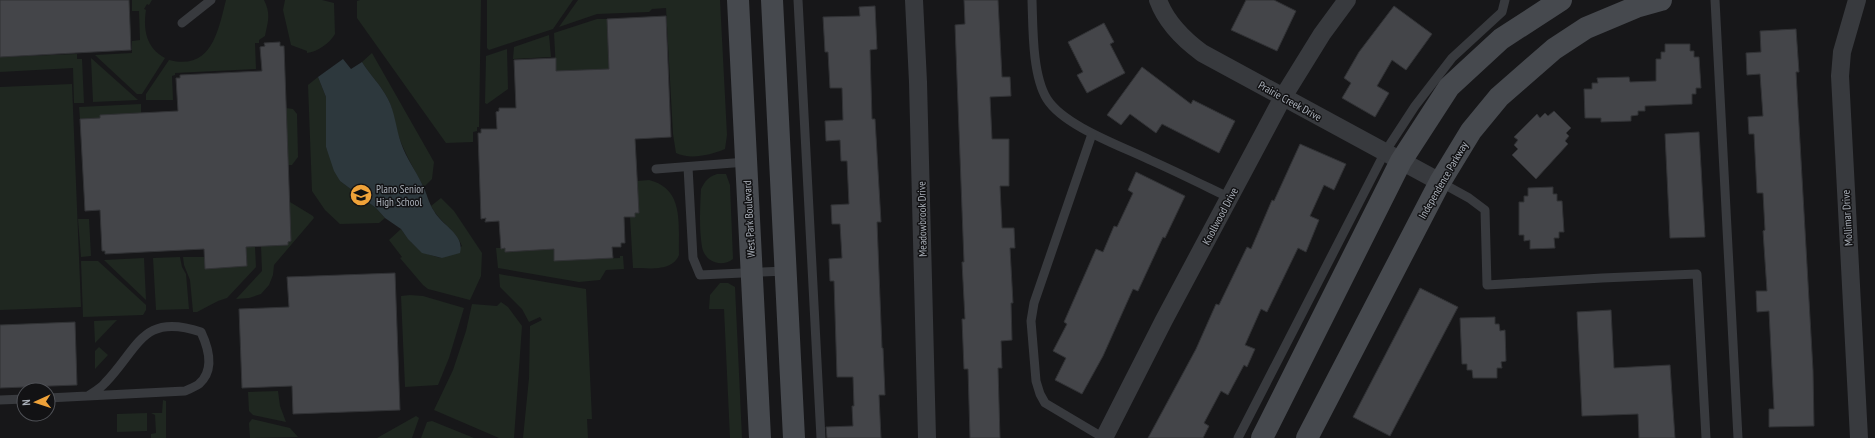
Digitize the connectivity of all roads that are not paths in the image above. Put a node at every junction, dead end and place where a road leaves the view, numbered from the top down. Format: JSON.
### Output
{"nodes":[{"id":1,"x":211,"y":0,"type":"edge"},
{"id":2,"x":738,"y":0,"type":"edge"},
{"id":3,"x":772,"y":0,"type":"edge"},
{"id":4,"x":798,"y":0,"type":"edge"},
{"id":5,"x":914,"y":0,"type":"edge"},
{"id":6,"x":1032,"y":0,"type":"edge"},
{"id":7,"x":1158,"y":0,"type":"edge"},
{"id":8,"x":1505,"y":0,"type":"edge"},
{"id":9,"x":1561,"y":0,"type":"edge"},
{"id":10,"x":1661,"y":0,"type":"edge"},
{"id":11,"x":1715,"y":0,"type":"edge"},
{"id":12,"x":1857,"y":0,"type":"edge"},
{"id":13,"x":1345,"y":1,"type":"edge"},
{"id":14,"x":182,"y":24,"type":"dead end"},
{"id":15,"x":1283,"y":97,"type":"junction"},
{"id":16,"x":1092,"y":134,"type":"junction"},
{"id":17,"x":1393,"y":157,"type":"junction"},
{"id":18,"x":746,"y":162,"type":"junction"},
{"id":19,"x":688,"y":167,"type":"junction"},
{"id":20,"x":656,"y":169,"type":"dead end"},
{"id":21,"x":1440,"y":182,"type":"junction"},
{"id":22,"x":1230,"y":198,"type":"junction"},
{"id":23,"x":786,"y":271,"type":"junction"},
{"id":24,"x":752,"y":273,"type":"junction"},
{"id":25,"x":88,"y":396,"type":"junction"},
{"id":26,"x":56,"y":398,"type":"edge"},
{"id":27,"x":16,"y":399,"type":"edge"},
{"id":28,"x":0,"y":400,"type":"edge"},
{"id":29,"x":1313,"y":435,"type":"edge"},
{"id":30,"x":760,"y":438,"type":"edge"},
{"id":31,"x":794,"y":438,"type":"edge"},
{"id":32,"x":821,"y":438,"type":"edge"},
{"id":33,"x":927,"y":438,"type":"edge"},
{"id":34,"x":1104,"y":438,"type":"edge"},
{"id":35,"x":1238,"y":438,"type":"edge"},
{"id":36,"x":1262,"y":438,"type":"edge"},
{"id":37,"x":1706,"y":438,"type":"edge"},
{"id":38,"x":1738,"y":438,"type":"edge"},
{"id":39,"x":1859,"y":438,"type":"edge"}],
"edges":[{"from":1,"to":14,"type":"lane"},
{"from":2,"to":18,"type":"main road","name":"West Park Boulevard"},
{"from":3,"to":23,"type":"main road"},
{"from":4,"to":32,"type":"lane"},
{"from":5,"to":33,"type":"street","name":"Meadowbrook Drive"},
{"from":6,"to":16,"type":"lane"},
{"from":7,"to":15,"type":"street","name":"Prairie Creek Drive"},
{"from":8,"to":17,"type":"lane"},
{"from":9,"to":17,"type":"main road"},
{"from":10,"to":21,"type":"main road","name":"Independence Parkway"},
{"from":11,"to":38,"type":"lane"},
{"from":12,"to":39,"type":"street","name":"Mollimar Drive"},
{"from":13,"to":15,"type":"street","name":"Knollwood Drive"},
{"from":15,"to":17,"type":"street","name":"Prairie Creek Drive"},
{"from":15,"to":22,"type":"street","name":"Knollwood Drive"},
{"from":16,"to":22,"type":"lane"},
{"from":16,"to":34,"type":"lane"},
{"from":17,"to":21,"type":"street","name":"Prairie Creek Drive"},
{"from":17,"to":35,"type":"lane"},
{"from":17,"to":36,"type":"main road"},
{"from":18,"to":19,"type":"lane"},
{"from":18,"to":24,"type":"main road","name":"West Park Boulevard"},
{"from":19,"to":20,"type":"lane"},
{"from":19,"to":24,"type":"lane"},
{"from":21,"to":29,"type":"main road","name":"Independence Parkway"},
{"from":21,"to":37,"type":"lane"},
{"from":22,"to":34,"type":"street","name":"Knollwood Drive"},
{"from":23,"to":24,"type":"lane"},
{"from":23,"to":31,"type":"main road"},
{"from":24,"to":30,"type":"main road","name":"West Park Boulevard"},
{"from":25,"to":25,"type":"lane"},
{"from":25,"to":26,"type":"lane"},
{"from":27,"to":28,"type":"lane"}]}
